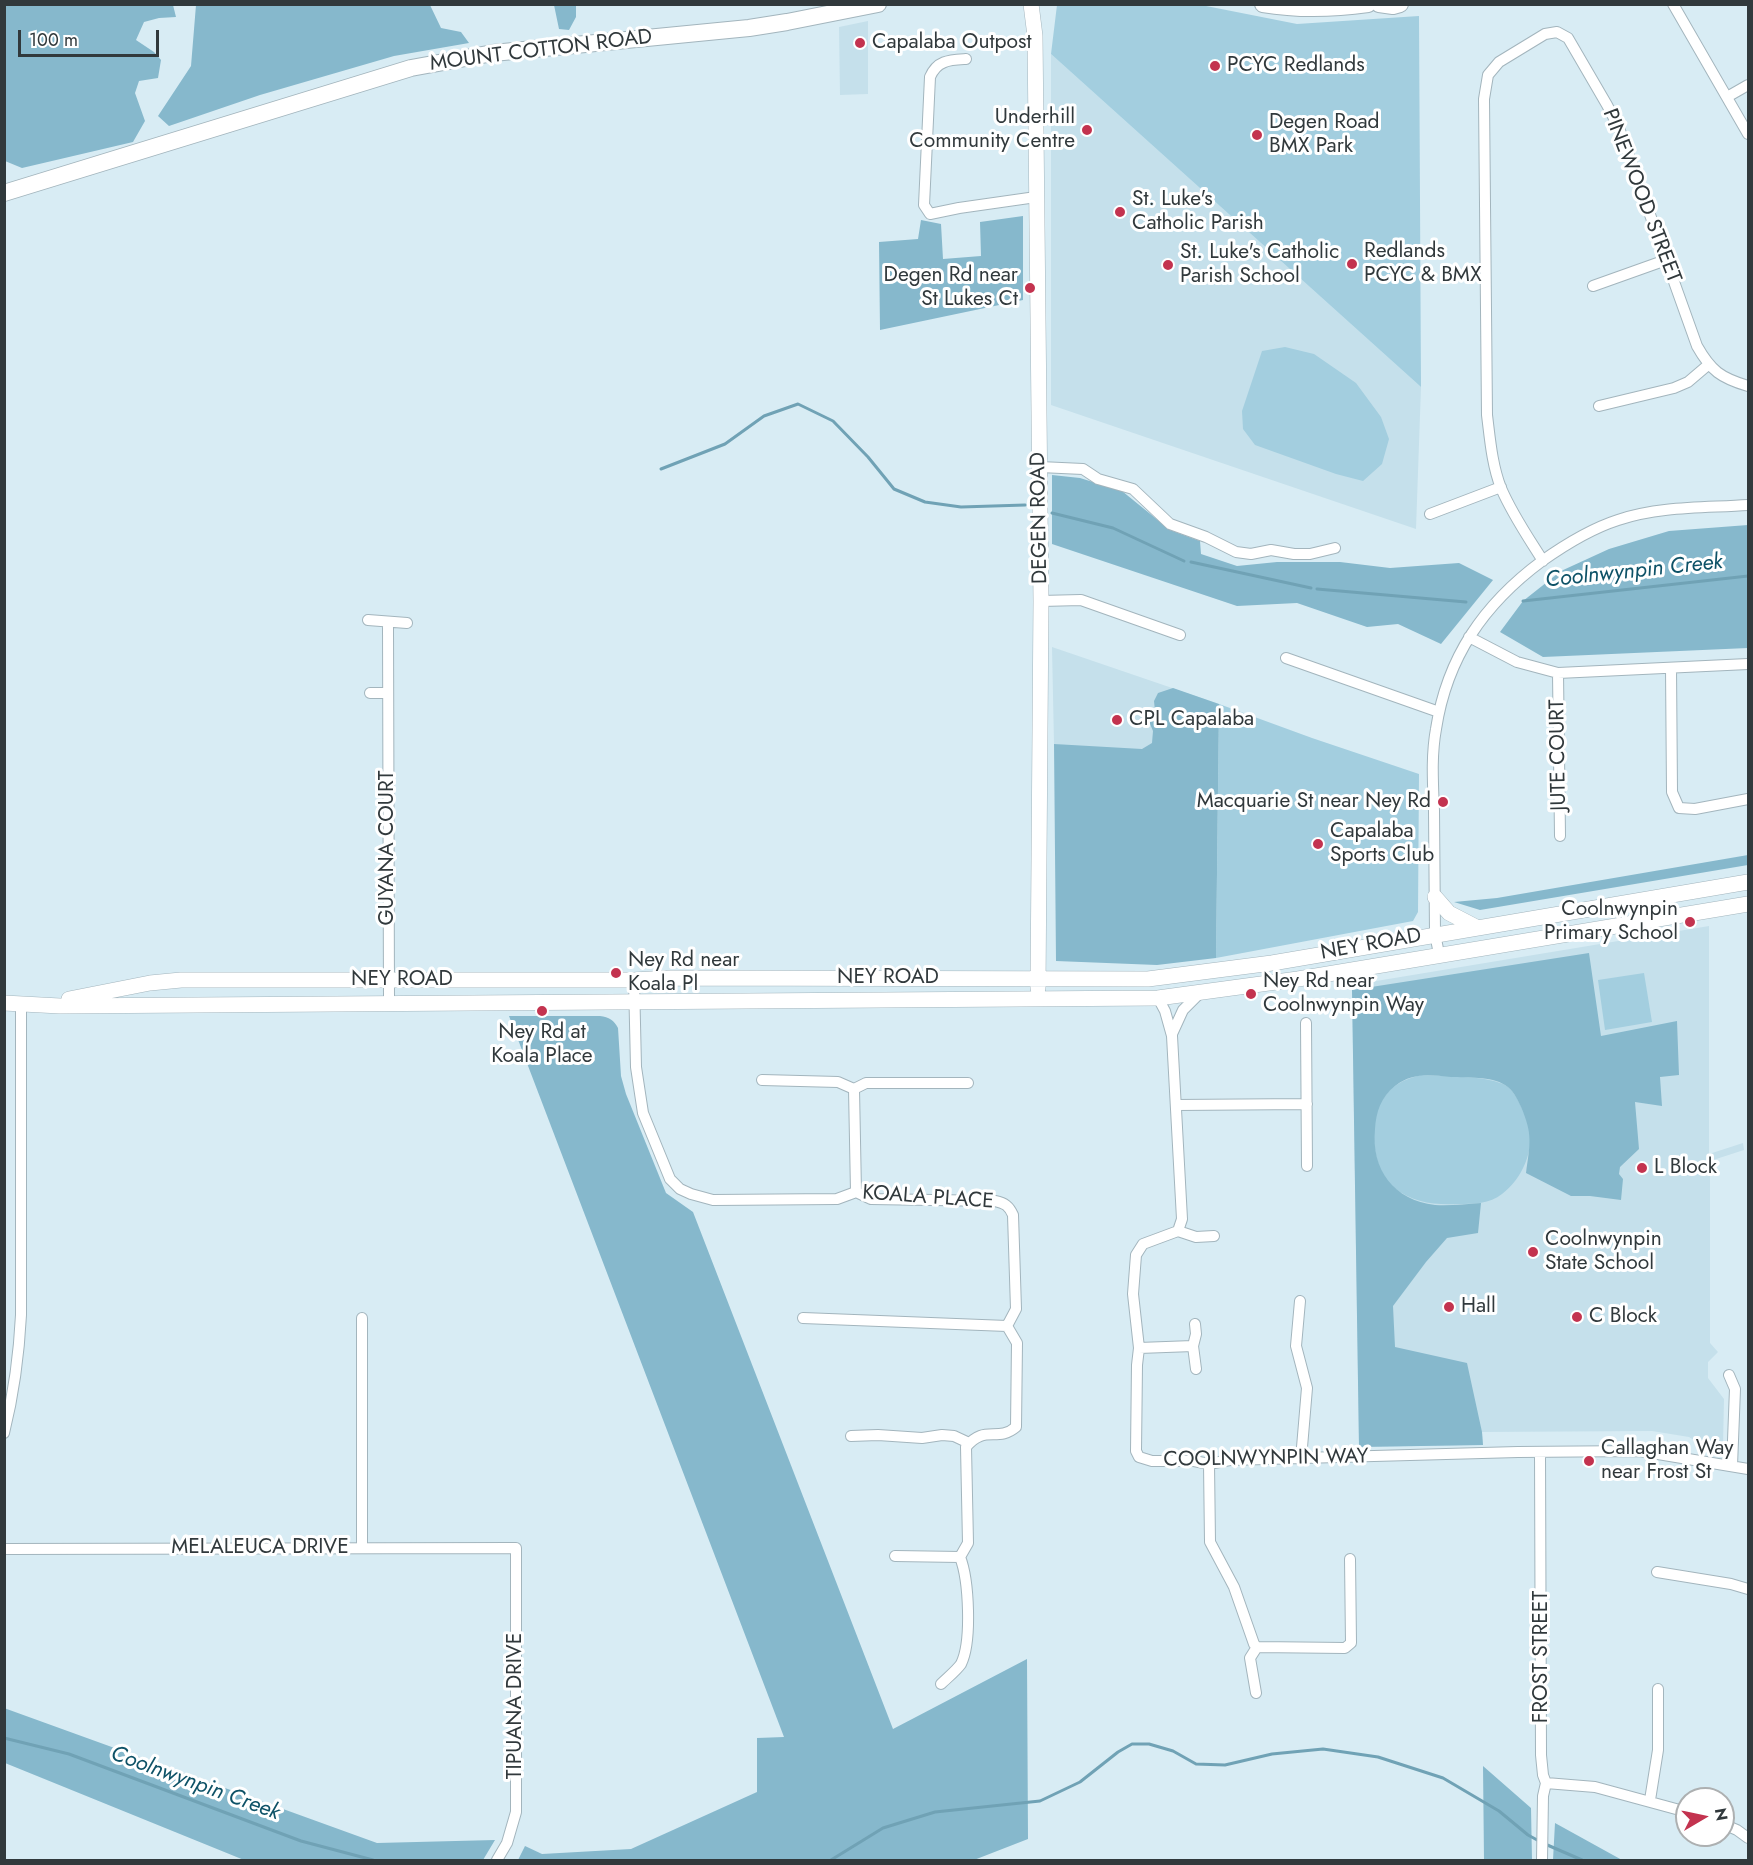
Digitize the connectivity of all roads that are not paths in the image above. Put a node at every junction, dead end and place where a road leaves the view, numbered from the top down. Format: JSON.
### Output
{"nodes":[{"id":1,"x":878,"y":4,"type":"edge"},
{"id":2,"x":1031,"y":4,"type":"edge"},
{"id":3,"x":1043,"y":4,"type":"edge"},
{"id":4,"x":1263,"y":4,"type":"edge"},
{"id":5,"x":1368,"y":4,"type":"edge"},
{"id":6,"x":1379,"y":4,"type":"edge"},
{"id":7,"x":1400,"y":4,"type":"edge"},
{"id":8,"x":1673,"y":4,"type":"edge"},
{"id":9,"x":1035,"y":36,"type":"junction"},
{"id":10,"x":966,"y":58,"type":"dead end"},
{"id":11,"x":1749,"y":85,"type":"edge"},
{"id":12,"x":1727,"y":98,"type":"junction"},
{"id":13,"x":1749,"y":134,"type":"edge"},
{"id":14,"x":4,"y":193,"type":"edge"},
{"id":15,"x":1036,"y":197,"type":"junction"},
{"id":16,"x":1666,"y":260,"type":"junction"},
{"id":17,"x":1593,"y":286,"type":"dead end"},
{"id":18,"x":1708,"y":365,"type":"junction"},
{"id":19,"x":1749,"y":386,"type":"edge"},
{"id":20,"x":1599,"y":406,"type":"dead end"},
{"id":21,"x":1040,"y":467,"type":"junction"},
{"id":22,"x":1500,"y":487,"type":"junction"},
{"id":23,"x":1749,"y":505,"type":"edge"},
{"id":24,"x":1430,"y":514,"type":"dead end"},
{"id":25,"x":1335,"y":548,"type":"dead end"},
{"id":26,"x":1543,"y":561,"type":"junction"},
{"id":27,"x":1041,"y":600,"type":"junction"},
{"id":28,"x":368,"y":620,"type":"dead end"},
{"id":29,"x":388,"y":622,"type":"junction"},
{"id":30,"x":407,"y":623,"type":"dead end"},
{"id":31,"x":1180,"y":635,"type":"dead end"},
{"id":32,"x":1469,"y":637,"type":"junction"},
{"id":33,"x":1286,"y":658,"type":"dead end"},
{"id":34,"x":1749,"y":664,"type":"edge"},
{"id":35,"x":1671,"y":668,"type":"junction"},
{"id":36,"x":1558,"y":673,"type":"junction"},
{"id":37,"x":370,"y":693,"type":"dead end"},
{"id":38,"x":387,"y":693,"type":"junction"},
{"id":39,"x":1439,"y":712,"type":"junction"},
{"id":40,"x":1749,"y":799,"type":"edge"},
{"id":41,"x":1560,"y":837,"type":"dead end"},
{"id":42,"x":1749,"y":882,"type":"edge"},
{"id":43,"x":1435,"y":897,"type":"junction"},
{"id":44,"x":1749,"y":904,"type":"edge"},
{"id":45,"x":1478,"y":928,"type":"junction"},
{"id":46,"x":1435,"y":934,"type":"junction"},
{"id":47,"x":1439,"y":954,"type":"junction"},
{"id":48,"x":1038,"y":979,"type":"junction"},
{"id":49,"x":634,"y":980,"type":"junction"},
{"id":50,"x":388,"y":981,"type":"junction"},
{"id":51,"x":1200,"y":993,"type":"junction"},
{"id":52,"x":1158,"y":998,"type":"junction"},
{"id":53,"x":1038,"y":1000,"type":"junction"},
{"id":54,"x":635,"y":1001,"type":"junction"},
{"id":55,"x":4,"y":1003,"type":"edge"},
{"id":56,"x":21,"y":1003,"type":"junction"},
{"id":57,"x":389,"y":1003,"type":"junction"},
{"id":58,"x":1306,"y":1023,"type":"dead end"},
{"id":59,"x":1172,"y":1035,"type":"junction"},
{"id":60,"x":762,"y":1080,"type":"dead end"},
{"id":61,"x":968,"y":1083,"type":"dead end"},
{"id":62,"x":854,"y":1089,"type":"junction"},
{"id":63,"x":1307,"y":1104,"type":"junction"},
{"id":64,"x":1176,"y":1105,"type":"junction"},
{"id":65,"x":1307,"y":1166,"type":"dead end"},
{"id":66,"x":856,"y":1192,"type":"junction"},
{"id":67,"x":1178,"y":1231,"type":"junction"},
{"id":68,"x":1214,"y":1236,"type":"dead end"},
{"id":69,"x":1300,"y":1301,"type":"dead end"},
{"id":70,"x":362,"y":1318,"type":"dead end"},
{"id":71,"x":803,"y":1318,"type":"dead end"},
{"id":72,"x":1195,"y":1324,"type":"dead end"},
{"id":73,"x":1007,"y":1326,"type":"junction"},
{"id":74,"x":1193,"y":1346,"type":"junction"},
{"id":75,"x":1139,"y":1348,"type":"junction"},
{"id":76,"x":1196,"y":1369,"type":"dead end"},
{"id":77,"x":1729,"y":1375,"type":"dead end"},
{"id":78,"x":4,"y":1433,"type":"edge"},
{"id":79,"x":851,"y":1436,"type":"dead end"},
{"id":80,"x":969,"y":1443,"type":"junction"},
{"id":81,"x":1540,"y":1452,"type":"junction"},
{"id":82,"x":1301,"y":1459,"type":"junction"},
{"id":83,"x":1209,"y":1464,"type":"junction"},
{"id":84,"x":1732,"y":1466,"type":"junction"},
{"id":85,"x":1749,"y":1469,"type":"edge"},
{"id":86,"x":362,"y":1548,"type":"junction"},
{"id":87,"x":516,"y":1548,"type":"joint"},
{"id":88,"x":4,"y":1549,"type":"edge"},
{"id":89,"x":895,"y":1556,"type":"dead end"},
{"id":90,"x":960,"y":1557,"type":"junction"},
{"id":91,"x":1350,"y":1559,"type":"dead end"},
{"id":92,"x":1657,"y":1572,"type":"dead end"},
{"id":93,"x":1749,"y":1589,"type":"edge"},
{"id":94,"x":1257,"y":1647,"type":"junction"},
{"id":95,"x":941,"y":1684,"type":"dead end"},
{"id":96,"x":1658,"y":1689,"type":"dead end"},
{"id":97,"x":1256,"y":1693,"type":"dead end"},
{"id":98,"x":1546,"y":1783,"type":"junction"},
{"id":99,"x":1650,"y":1800,"type":"junction"},
{"id":100,"x":1675,"y":1808,"type":"edge"},
{"id":101,"x":498,"y":1860,"type":"edge"},
{"id":102,"x":1542,"y":1860,"type":"edge"}],
"edges":[{"from":1,"to":14,"type":"main road","name":"MOUNT COTTON ROAD"},
{"from":2,"to":9,"type":"main road","name":"DEGEN ROAD"},
{"from":3,"to":9,"type":"main road","name":"DEGEN ROAD"},
{"from":4,"to":5,"type":"main road"},
{"from":6,"to":7,"type":"main road"},
{"from":8,"to":12,"type":"street"},
{"from":9,"to":15,"type":"main road","name":"DEGEN ROAD"},
{"from":10,"to":15,"type":"street"},
{"from":11,"to":12,"type":"street"},
{"from":12,"to":13,"type":"street"},
{"from":15,"to":21,"type":"main road","name":"DEGEN ROAD"},
{"from":16,"to":17,"type":"street"},
{"from":16,"to":18,"type":"street","name":"PINEWOOD STREET"},
{"from":16,"to":22,"type":"street","name":"PINEWOOD STREET"},
{"from":18,"to":19,"type":"street","name":"PINEWOOD STREET"},
{"from":18,"to":20,"type":"street"},
{"from":21,"to":25,"type":"street"},
{"from":21,"to":27,"type":"main road","name":"DEGEN ROAD"},
{"from":22,"to":24,"type":"street"},
{"from":22,"to":26,"type":"street","name":"PINEWOOD STREET"},
{"from":23,"to":26,"type":"street"},
{"from":26,"to":32,"type":"street"},
{"from":27,"to":31,"type":"street"},
{"from":27,"to":48,"type":"main road","name":"DEGEN ROAD"},
{"from":28,"to":29,"type":"street"},
{"from":29,"to":30,"type":"street"},
{"from":29,"to":38,"type":"street","name":"GUYANA COURT"},
{"from":32,"to":36,"type":"street"},
{"from":32,"to":39,"type":"street"},
{"from":33,"to":39,"type":"street"},
{"from":34,"to":35,"type":"street"},
{"from":35,"to":36,"type":"street"},
{"from":35,"to":40,"type":"street"},
{"from":36,"to":41,"type":"street","name":"JUTE COURT"},
{"from":37,"to":38,"type":"street"},
{"from":38,"to":50,"type":"street","name":"GUYANA COURT"},
{"from":39,"to":43,"type":"street"},
{"from":42,"to":45,"type":"main road","name":"NEY ROAD"},
{"from":43,"to":45,"type":"main road"},
{"from":43,"to":46,"type":"street"},
{"from":44,"to":47,"type":"main road","name":"NEY ROAD"},
{"from":45,"to":46,"type":"main road","name":"NEY ROAD"},
{"from":46,"to":47,"type":"street"},
{"from":46,"to":48,"type":"main road","name":"NEY ROAD"},
{"from":47,"to":51,"type":"main road","name":"NEY ROAD"},
{"from":48,"to":49,"type":"main road","name":"NEY ROAD"},
{"from":48,"to":53,"type":"main road","name":"DEGEN ROAD"},
{"from":49,"to":50,"type":"main road","name":"NEY ROAD"},
{"from":49,"to":54,"type":"street","name":"KOALA PLACE"},
{"from":50,"to":56,"type":"main road","name":"NEY ROAD"},
{"from":50,"to":57,"type":"street","name":"GUYANA COURT"},
{"from":51,"to":52,"type":"main road","name":"NEY ROAD"},
{"from":51,"to":59,"type":"street"},
{"from":52,"to":53,"type":"main road","name":"NEY ROAD"},
{"from":52,"to":59,"type":"street"},
{"from":53,"to":54,"type":"main road","name":"NEY ROAD"},
{"from":54,"to":57,"type":"main road","name":"NEY ROAD"},
{"from":54,"to":66,"type":"street","name":"KOALA PLACE"},
{"from":55,"to":56,"type":"main road","name":"NEY ROAD"},
{"from":56,"to":57,"type":"main road","name":"NEY ROAD"},
{"from":56,"to":78,"type":"street"},
{"from":58,"to":63,"type":"street"},
{"from":59,"to":64,"type":"street"},
{"from":60,"to":62,"type":"street"},
{"from":61,"to":62,"type":"street"},
{"from":62,"to":66,"type":"street"},
{"from":63,"to":64,"type":"street"},
{"from":63,"to":65,"type":"street"},
{"from":64,"to":67,"type":"street"},
{"from":66,"to":73,"type":"street","name":"KOALA PLACE"},
{"from":67,"to":68,"type":"street"},
{"from":67,"to":75,"type":"street","name":"COOLNWYNPIN WAY"},
{"from":69,"to":82,"type":"street"},
{"from":70,"to":86,"type":"street"},
{"from":71,"to":73,"type":"street"},
{"from":72,"to":74,"type":"street"},
{"from":73,"to":80,"type":"street"},
{"from":74,"to":75,"type":"street"},
{"from":74,"to":76,"type":"street"},
{"from":75,"to":83,"type":"street","name":"COOLNWYNPIN WAY"},
{"from":77,"to":84,"type":"street"},
{"from":79,"to":80,"type":"street"},
{"from":80,"to":90,"type":"street"},
{"from":81,"to":82,"type":"street","name":"COOLNWYNPIN WAY"},
{"from":81,"to":84,"type":"street","name":"COOLNWYNPIN WAY"},
{"from":81,"to":98,"type":"street","name":"FROST STREET"},
{"from":82,"to":83,"type":"street","name":"COOLNWYNPIN WAY"},
{"from":83,"to":94,"type":"street"},
{"from":84,"to":85,"type":"street","name":"COOLNWYNPIN WAY"},
{"from":86,"to":87,"type":"street","name":"MELALEUCA DRIVE"},
{"from":86,"to":88,"type":"street","name":"MELALEUCA DRIVE"},
{"from":87,"to":101,"type":"street","name":"TIPUANA DRIVE"},
{"from":89,"to":90,"type":"street"},
{"from":90,"to":95,"type":"street"},
{"from":91,"to":94,"type":"street"},
{"from":92,"to":93,"type":"street"},
{"from":94,"to":97,"type":"street"},
{"from":96,"to":99,"type":"street"},
{"from":98,"to":99,"type":"street"},
{"from":98,"to":102,"type":"street","name":"FROST STREET"},
{"from":99,"to":100,"type":"street"}]}
